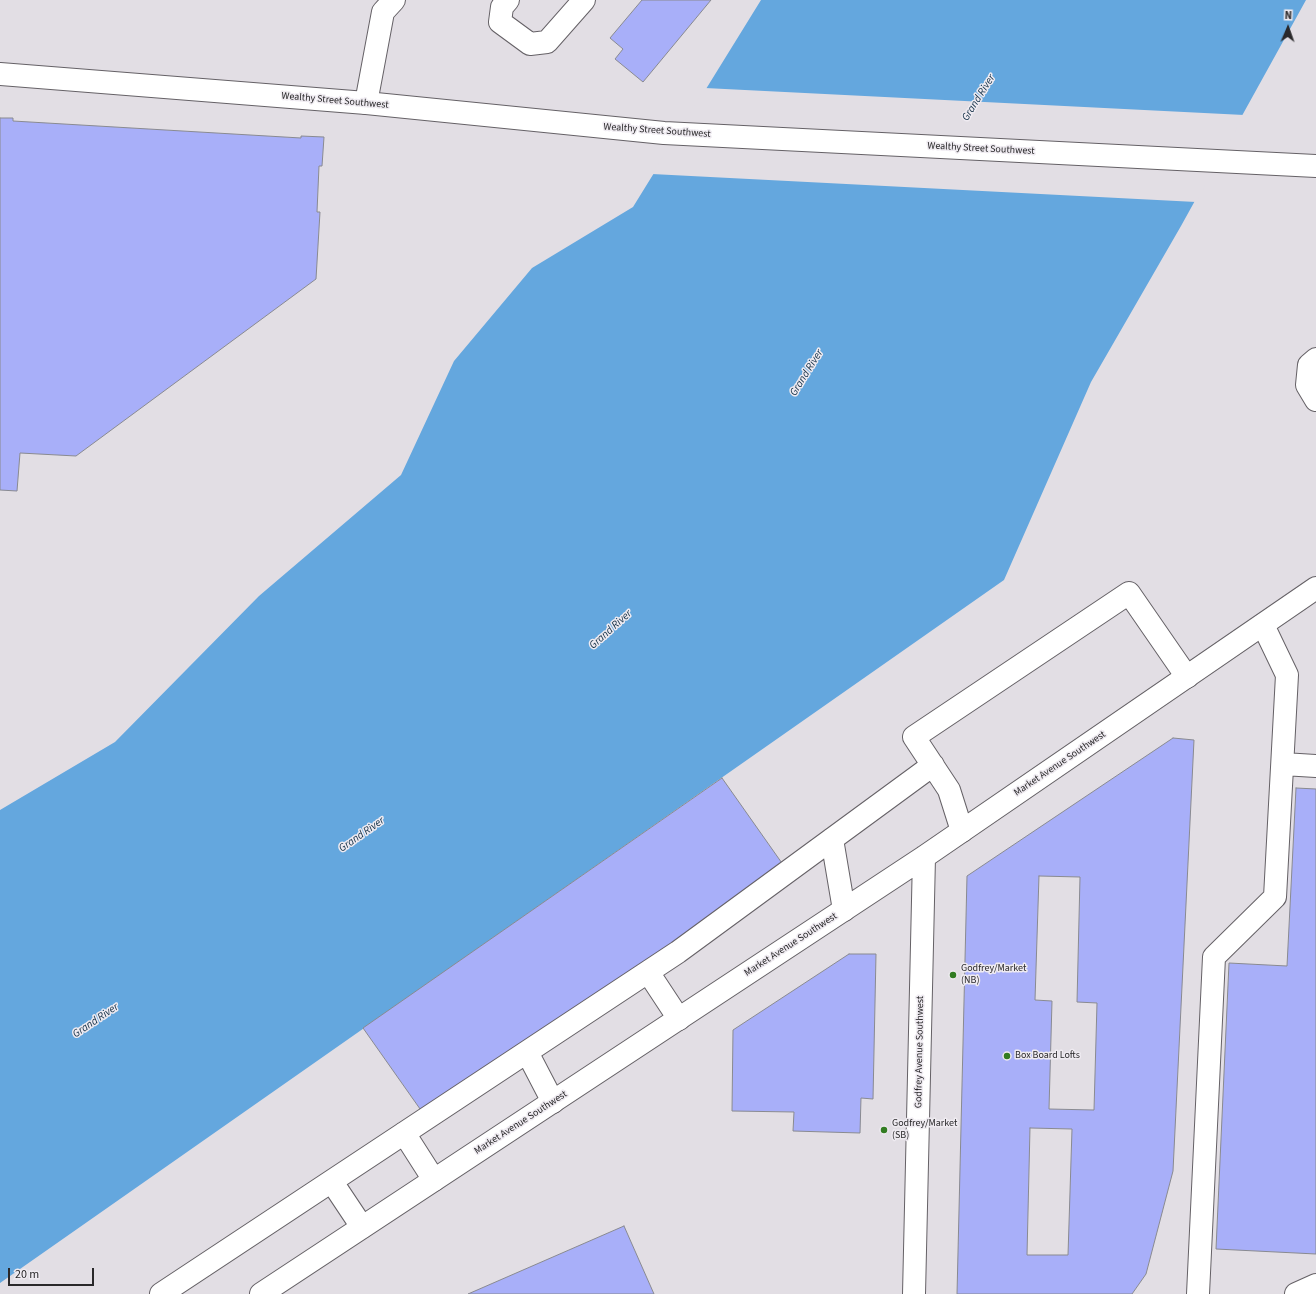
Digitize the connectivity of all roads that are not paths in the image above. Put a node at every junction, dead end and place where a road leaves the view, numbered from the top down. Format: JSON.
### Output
{"nodes":[{"id":1,"x":394,"y":0,"type":"edge"},
{"id":2,"x":508,"y":0,"type":"edge"},
{"id":3,"x":584,"y":0,"type":"edge"},
{"id":4,"x":0,"y":74,"type":"edge"},
{"id":5,"x":366,"y":103,"type":"junction"},
{"id":6,"x":1316,"y":166,"type":"edge"},
{"id":7,"x":1316,"y":359,"type":"edge"},
{"id":8,"x":1316,"y":400,"type":"edge"},
{"id":9,"x":1316,"y":588,"type":"edge"},
{"id":10,"x":1263,"y":625,"type":"junction"},
{"id":11,"x":1187,"y":677,"type":"junction"},
{"id":12,"x":1283,"y":764,"type":"junction"},
{"id":13,"x":933,"y":765,"type":"junction"},
{"id":14,"x":1316,"y":766,"type":"edge"},
{"id":15,"x":962,"y":831,"type":"junction"},
{"id":16,"x":832,"y":839,"type":"junction"},
{"id":17,"x":924,"y":857,"type":"junction"},
{"id":18,"x":844,"y":910,"type":"junction"},
{"id":19,"x":648,"y":972,"type":"junction"},
{"id":20,"x":679,"y":1019,"type":"junction"},
{"id":21,"x":527,"y":1052,"type":"junction"},
{"id":22,"x":553,"y":1102,"type":"junction"},
{"id":23,"x":404,"y":1134,"type":"junction"},
{"id":24,"x":434,"y":1180,"type":"junction"},
{"id":25,"x":332,"y":1182,"type":"junction"},
{"id":26,"x":362,"y":1228,"type":"junction"},
{"id":27,"x":1316,"y":1285,"type":"edge"},
{"id":28,"x":161,"y":1294,"type":"edge"},
{"id":29,"x":261,"y":1294,"type":"edge"},
{"id":30,"x":914,"y":1294,"type":"edge"},
{"id":31,"x":1198,"y":1294,"type":"edge"},
{"id":32,"x":1296,"y":1294,"type":"edge"}],
"edges":[{"from":1,"to":5,"type":"main road"},
{"from":2,"to":3,"type":"main road"},
{"from":4,"to":5,"type":"main road","name":"Wealthy Street Southwest"},
{"from":5,"to":6,"type":"main road","name":"Wealthy Street Southwest"},
{"from":7,"to":8,"type":"main road"},
{"from":9,"to":10,"type":"main road","name":"Market Avenue Southwest"},
{"from":10,"to":11,"type":"main road","name":"Market Avenue Southwest"},
{"from":10,"to":12,"type":"main road"},
{"from":11,"to":13,"type":"main road"},
{"from":11,"to":15,"type":"main road","name":"Market Avenue Southwest"},
{"from":12,"to":14,"type":"main road"},
{"from":12,"to":31,"type":"main road"},
{"from":13,"to":15,"type":"main road"},
{"from":13,"to":16,"type":"main road"},
{"from":15,"to":17,"type":"main road","name":"Market Avenue Southwest"},
{"from":16,"to":18,"type":"main road"},
{"from":16,"to":19,"type":"main road"},
{"from":17,"to":18,"type":"main road","name":"Market Avenue Southwest"},
{"from":17,"to":30,"type":"main road","name":"Godfrey Avenue Southwest"},
{"from":18,"to":20,"type":"main road","name":"Market Avenue Southwest"},
{"from":19,"to":20,"type":"main road"},
{"from":19,"to":21,"type":"main road"},
{"from":20,"to":22,"type":"main road","name":"Market Avenue Southwest"},
{"from":21,"to":22,"type":"main road"},
{"from":21,"to":23,"type":"main road"},
{"from":22,"to":24,"type":"main road","name":"Market Avenue Southwest"},
{"from":23,"to":24,"type":"main road"},
{"from":23,"to":25,"type":"main road"},
{"from":24,"to":26,"type":"main road","name":"Market Avenue Southwest"},
{"from":25,"to":26,"type":"main road"},
{"from":25,"to":28,"type":"main road"},
{"from":26,"to":29,"type":"main road","name":"Market Avenue Southwest"},
{"from":27,"to":32,"type":"main road"}]}
